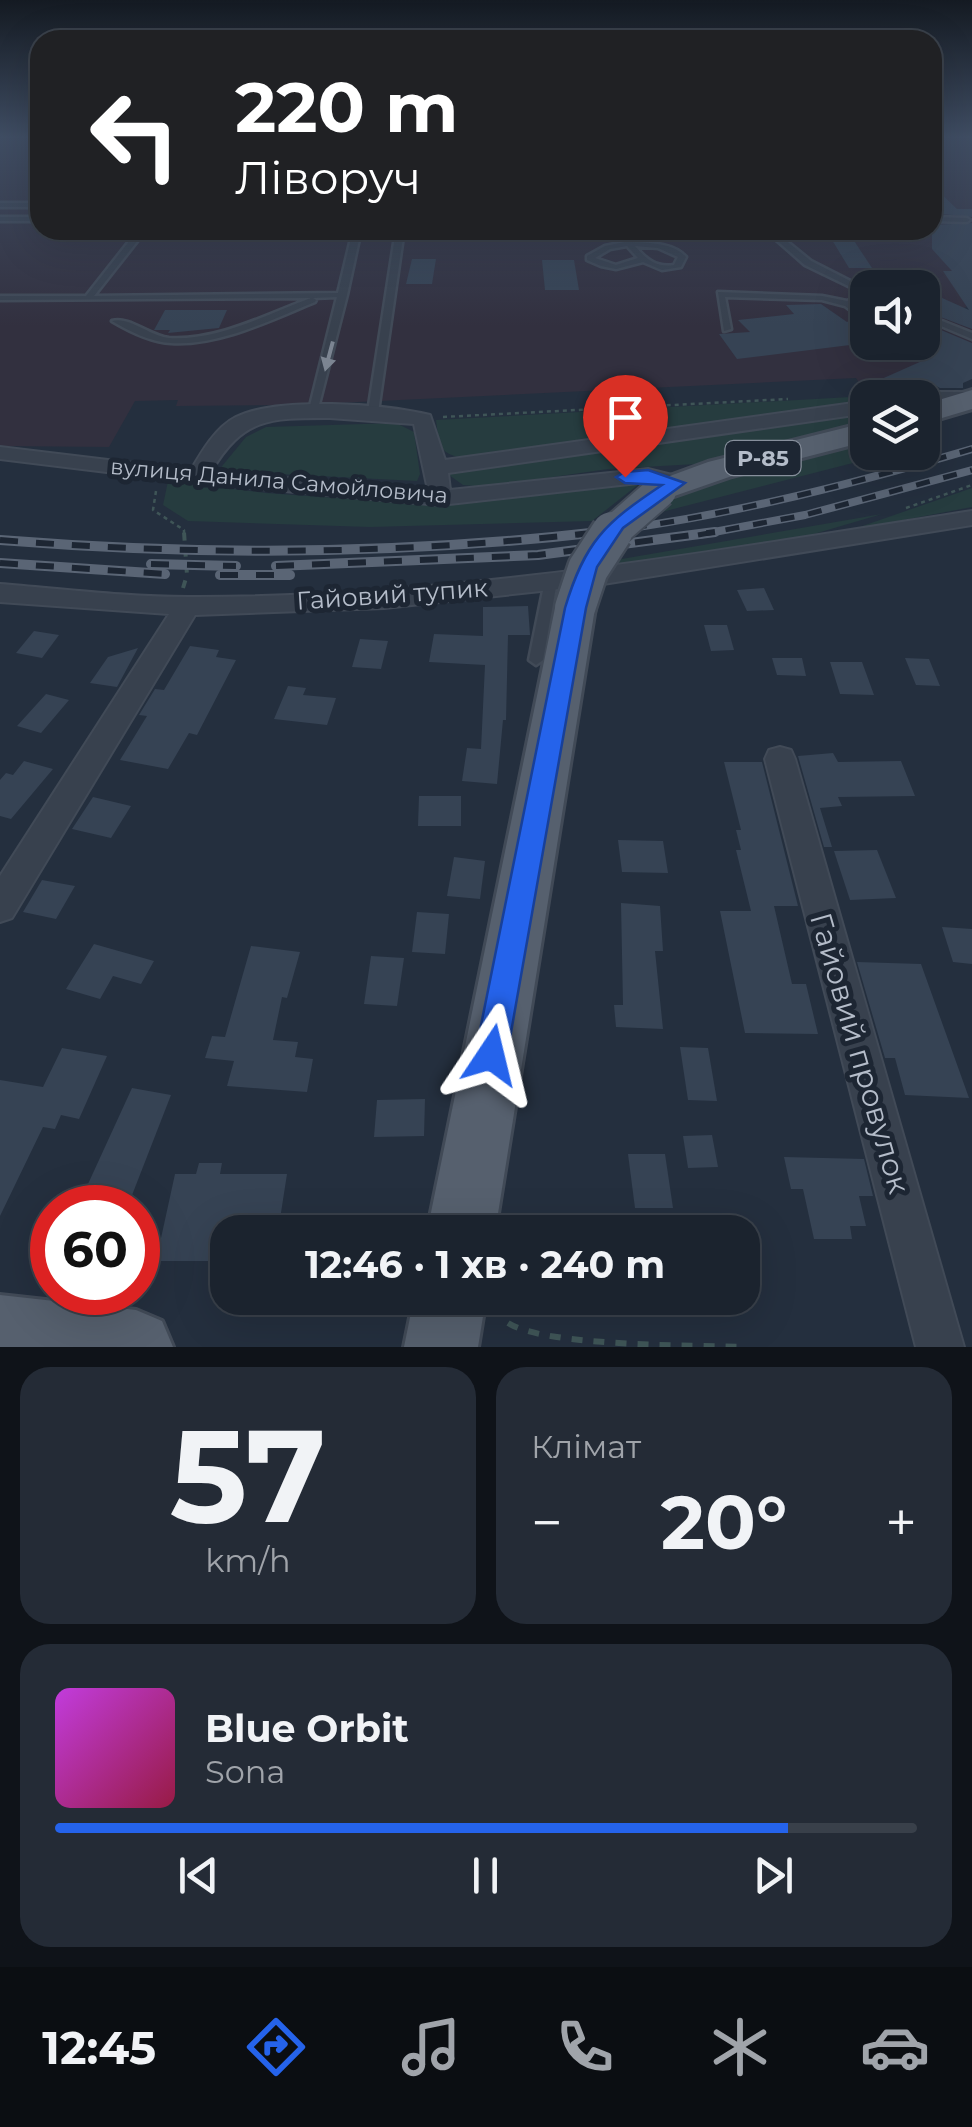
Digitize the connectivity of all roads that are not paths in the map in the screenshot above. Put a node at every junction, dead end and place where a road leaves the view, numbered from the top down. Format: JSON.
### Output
{"nodes":[{"id":1,"x":0,"y":205,"type":"edge"},
{"id":2,"x":30,"y":205,"type":"edge"},
{"id":3,"x":0,"y":219,"type":"edge"},
{"id":4,"x":30,"y":219,"type":"edge"},
{"id":5,"x":942,"y":219,"type":"edge"},
{"id":6,"x":967,"y":220,"type":"dead end"},
{"id":7,"x":134,"y":240,"type":"edge"},
{"id":8,"x":356,"y":240,"type":"edge"},
{"id":9,"x":398,"y":240,"type":"edge"},
{"id":10,"x":629,"y":240,"type":"edge"},
{"id":11,"x":781,"y":240,"type":"edge"},
{"id":12,"x":629,"y":244,"type":"junction"},
{"id":13,"x":643,"y":260,"type":"junction"},
{"id":14,"x":850,"y":285,"type":"edge"},
{"id":15,"x":343,"y":295,"type":"junction"},
{"id":16,"x":322,"y":296,"type":"junction"},
{"id":17,"x":0,"y":298,"type":"edge"},
{"id":18,"x":88,"y":298,"type":"junction"},
{"id":19,"x":848,"y":304,"type":"edge"},
{"id":20,"x":116,"y":321,"type":"dead end"},
{"id":21,"x":940,"y":323,"type":"edge"},
{"id":22,"x":726,"y":330,"type":"dead end"},
{"id":23,"x":972,"y":336,"type":"edge"},
{"id":24,"x":940,"y":398,"type":"edge"},
{"id":25,"x":972,"y":398,"type":"edge"},
{"id":26,"x":940,"y":409,"type":"edge"},
{"id":27,"x":850,"y":410,"type":"edge"},
{"id":28,"x":372,"y":412,"type":"junction"},
{"id":29,"x":313,"y":414,"type":"junction"},
{"id":30,"x":850,"y":436,"type":"edge"},
{"id":31,"x":0,"y":453,"type":"edge"},
{"id":32,"x":437,"y":468,"type":"junction"},
{"id":33,"x":196,"y":477,"type":"junction"},
{"id":34,"x":668,"y":487,"type":"junction"},
{"id":35,"x":440,"y":498,"type":"junction"},
{"id":36,"x":972,"y":518,"type":"edge"},
{"id":37,"x":575,"y":589,"type":"junction"},
{"id":38,"x":0,"y":593,"type":"edge"},
{"id":39,"x":187,"y":606,"type":"junction"},
{"id":40,"x":536,"y":660,"type":"dead end"},
{"id":41,"x":780,"y":758,"type":"dead end"},
{"id":42,"x":0,"y":906,"type":"edge"},
{"id":43,"x":464,"y":1215,"type":"edge"},
{"id":44,"x":447,"y":1315,"type":"edge"},
{"id":45,"x":0,"y":1332,"type":"edge"},
{"id":46,"x":136,"y":1347,"type":"edge"},
{"id":47,"x":442,"y":1347,"type":"edge"},
{"id":48,"x":940,"y":1347,"type":"edge"}],
"edges":[{"from":1,"to":2,"type":"lane"},
{"from":3,"to":4,"type":"lane"},
{"from":5,"to":6,"type":"lane"},
{"from":7,"to":18,"type":"lane"},
{"from":8,"to":15,"type":"lane"},
{"from":9,"to":28,"type":"lane"},
{"from":10,"to":12,"type":"lane"},
{"from":11,"to":14,"type":"lane"},
{"from":12,"to":13,"type":"lane"},
{"from":12,"to":13,"type":"lane"},
{"from":12,"to":13,"type":"lane"},
{"from":15,"to":16,"type":"lane"},
{"from":15,"to":29,"type":"lane","one_way":true},
{"from":16,"to":18,"type":"lane"},
{"from":16,"to":20,"type":"lane"},
{"from":17,"to":18,"type":"lane"},
{"from":19,"to":22,"type":"lane"},
{"from":21,"to":23,"type":"lane"},
{"from":24,"to":25,"type":"street"},
{"from":25,"to":26,"type":"main road"},
{"from":27,"to":32,"type":"street"},
{"from":28,"to":29,"type":"street"},
{"from":28,"to":32,"type":"street"},
{"from":29,"to":33,"type":"street"},
{"from":30,"to":34,"type":"main road","number":"Р-85"},
{"from":31,"to":33,"type":"street","name":"вулиця Данила Самойловича"},
{"from":32,"to":35,"type":"street"},
{"from":33,"to":35,"type":"street","name":"вулиця Данила Самойловича"},
{"from":34,"to":35,"type":"street","name":"вулиця Данила Самойловича"},
{"from":34,"to":37,"type":"main road","number":"Р-85","bridge":true},
{"from":36,"to":37,"type":"street","name":"Гайовий тупик"},
{"from":37,"to":39,"type":"street","name":"Гайовий тупик"},
{"from":37,"to":40,"type":"lane"},
{"from":37,"to":43,"type":"main road","number":"Р-85"},
{"from":38,"to":39,"type":"street","name":"Гайовий тупик"},
{"from":39,"to":42,"type":"street"},
{"from":41,"to":48,"type":"street","name":"Гайовий провулок"},
{"from":44,"to":47,"type":"main road"},
{"from":45,"to":46,"type":"main road"}]}
